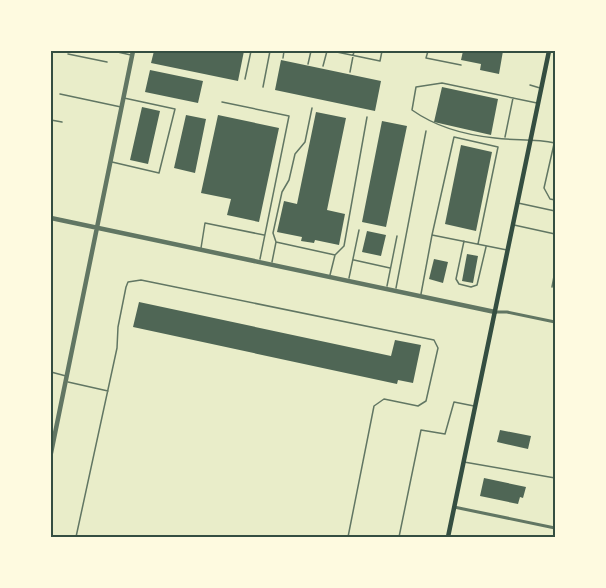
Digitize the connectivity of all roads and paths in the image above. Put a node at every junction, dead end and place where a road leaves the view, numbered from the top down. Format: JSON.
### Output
{"nodes":[{"id":1,"x":114,"y":51,"type":"edge"},
{"id":2,"x":251,"y":51,"type":"edge"},
{"id":3,"x":270,"y":51,"type":"edge"},
{"id":4,"x":284,"y":51,"type":"edge"},
{"id":5,"x":311,"y":51,"type":"edge"},
{"id":6,"x":327,"y":51,"type":"edge"},
{"id":7,"x":332,"y":51,"type":"edge"},
{"id":8,"x":354,"y":51,"type":"edge"},
{"id":9,"x":382,"y":51,"type":"edge"},
{"id":10,"x":428,"y":51,"type":"edge"},
{"id":11,"x":549,"y":51,"type":"edge"},
{"id":12,"x":132,"y":53,"type":"edge"},
{"id":13,"x":68,"y":54,"type":"dead end"},
{"id":14,"x":353,"y":56,"type":"junction"},
{"id":15,"x":283,"y":58,"type":"dead end"},
{"id":16,"x":107,"y":62,"type":"dead end"},
{"id":17,"x":308,"y":64,"type":"dead end"},
{"id":18,"x":461,"y":65,"type":"dead end"},
{"id":19,"x":323,"y":66,"type":"dead end"},
{"id":20,"x":350,"y":72,"type":"dead end"},
{"id":21,"x":245,"y":79,"type":"dead end"},
{"id":22,"x":530,"y":85,"type":"dead end"},
{"id":23,"x":263,"y":87,"type":"dead end"},
{"id":24,"x":541,"y":88,"type":"junction"},
{"id":25,"x":60,"y":94,"type":"dead end"},
{"id":26,"x":123,"y":98,"type":"junction"},
{"id":27,"x":513,"y":98,"type":"junction"},
{"id":28,"x":222,"y":102,"type":"dead end"},
{"id":29,"x":538,"y":103,"type":"junction"},
{"id":30,"x":121,"y":107,"type":"junction"},
{"id":31,"x":312,"y":108,"type":"dead end"},
{"id":32,"x":367,"y":117,"type":"dead end"},
{"id":33,"x":51,"y":120,"type":"edge"},
{"id":34,"x":62,"y":122,"type":"dead end"},
{"id":35,"x":426,"y":130,"type":"dead end"},
{"id":36,"x":505,"y":138,"type":"junction"},
{"id":37,"x":531,"y":138,"type":"junction"},
{"id":38,"x":555,"y":143,"type":"edge"},
{"id":39,"x":109,"y":162,"type":"junction"},
{"id":40,"x":555,"y":200,"type":"edge"},
{"id":41,"x":518,"y":203,"type":"junction"},
{"id":42,"x":555,"y":211,"type":"edge"},
{"id":43,"x":51,"y":218,"type":"edge"},
{"id":44,"x":513,"y":225,"type":"junction"},
{"id":45,"x":95,"y":228,"type":"junction"},
{"id":46,"x":359,"y":230,"type":"dead end"},
{"id":47,"x":555,"y":234,"type":"edge"},
{"id":48,"x":265,"y":236,"type":"junction"},
{"id":49,"x":397,"y":236,"type":"dead end"},
{"id":50,"x":432,"y":236,"type":"junction"},
{"id":51,"x":464,"y":241,"type":"junction"},
{"id":52,"x":276,"y":242,"type":"junction"},
{"id":53,"x":478,"y":244,"type":"junction"},
{"id":54,"x":486,"y":246,"type":"junction"},
{"id":55,"x":201,"y":250,"type":"junction"},
{"id":56,"x":508,"y":251,"type":"junction"},
{"id":57,"x":335,"y":255,"type":"junction"},
{"id":58,"x":353,"y":260,"type":"junction"},
{"id":59,"x":260,"y":263,"type":"junction"},
{"id":60,"x":271,"y":266,"type":"junction"},
{"id":61,"x":391,"y":268,"type":"junction"},
{"id":62,"x":555,"y":271,"type":"edge"},
{"id":63,"x":330,"y":278,"type":"junction"},
{"id":64,"x":348,"y":282,"type":"junction"},
{"id":65,"x":552,"y":287,"type":"dead end"},
{"id":66,"x":387,"y":290,"type":"junction"},
{"id":67,"x":395,"y":292,"type":"junction"},
{"id":68,"x":420,"y":297,"type":"junction"},
{"id":69,"x":495,"y":312,"type":"junction"},
{"id":70,"x":555,"y":322,"type":"edge"},
{"id":71,"x":51,"y":372,"type":"edge"},
{"id":72,"x":66,"y":379,"type":"junction"},
{"id":73,"x":109,"y":391,"type":"junction"},
{"id":74,"x":475,"y":406,"type":"junction"},
{"id":75,"x":51,"y":453,"type":"edge"},
{"id":76,"x":464,"y":461,"type":"junction"},
{"id":77,"x":555,"y":478,"type":"edge"},
{"id":78,"x":454,"y":507,"type":"junction"},
{"id":79,"x":555,"y":528,"type":"edge"},
{"id":80,"x":76,"y":537,"type":"edge"},
{"id":81,"x":348,"y":537,"type":"edge"},
{"id":82,"x":399,"y":537,"type":"edge"},
{"id":83,"x":448,"y":537,"type":"edge"}],
"edges":[{"from":1,"to":12,"type":"lane"},
{"from":2,"to":21,"type":"lane"},
{"from":3,"to":23,"type":"lane"},
{"from":4,"to":15,"type":"lane"},
{"from":5,"to":17,"type":"lane"},
{"from":6,"to":19,"type":"lane"},
{"from":7,"to":14,"type":"lane"},
{"from":8,"to":14,"type":"lane"},
{"from":9,"to":14,"type":"lane"},
{"from":10,"to":18,"type":"lane"},
{"from":11,"to":24,"type":"main road"},
{"from":12,"to":26,"type":"street"},
{"from":13,"to":16,"type":"lane"},
{"from":14,"to":20,"type":"lane"},
{"from":22,"to":24,"type":"lane"},
{"from":24,"to":29,"type":"main road"},
{"from":25,"to":30,"type":"lane"},
{"from":26,"to":30,"type":"street"},
{"from":26,"to":39,"type":"lane"},
{"from":27,"to":29,"type":"lane"},
{"from":27,"to":36,"type":"lane"},
{"from":27,"to":36,"type":"lane"},
{"from":28,"to":48,"type":"lane"},
{"from":29,"to":37,"type":"main road"},
{"from":30,"to":39,"type":"street"},
{"from":31,"to":52,"type":"lane"},
{"from":32,"to":57,"type":"lane"},
{"from":33,"to":34,"type":"lane"},
{"from":35,"to":67,"type":"lane"},
{"from":36,"to":37,"type":"lane"},
{"from":37,"to":38,"type":"lane"},
{"from":37,"to":41,"type":"main road"},
{"from":38,"to":40,"type":"lane"},
{"from":39,"to":45,"type":"street"},
{"from":41,"to":42,"type":"lane"},
{"from":41,"to":44,"type":"main road"},
{"from":43,"to":45,"type":"street"},
{"from":44,"to":47,"type":"lane"},
{"from":44,"to":56,"type":"main road"},
{"from":45,"to":55,"type":"street"},
{"from":45,"to":72,"type":"street"},
{"from":46,"to":58,"type":"lane"},
{"from":48,"to":55,"type":"lane"},
{"from":48,"to":59,"type":"lane"},
{"from":49,"to":61,"type":"lane"},
{"from":50,"to":51,"type":"lane"},
{"from":50,"to":53,"type":"lane"},
{"from":50,"to":68,"type":"lane"},
{"from":51,"to":53,"type":"lane"},
{"from":51,"to":54,"type":"lane"},
{"from":52,"to":57,"type":"lane"},
{"from":52,"to":60,"type":"lane"},
{"from":53,"to":54,"type":"lane"},
{"from":54,"to":56,"type":"lane"},
{"from":55,"to":59,"type":"street"},
{"from":56,"to":69,"type":"main road"},
{"from":57,"to":63,"type":"lane"},
{"from":58,"to":61,"type":"lane"},
{"from":58,"to":64,"type":"lane"},
{"from":59,"to":60,"type":"street"},
{"from":60,"to":63,"type":"street"},
{"from":61,"to":66,"type":"lane"},
{"from":62,"to":65,"type":"lane"},
{"from":63,"to":64,"type":"street"},
{"from":64,"to":66,"type":"street"},
{"from":66,"to":67,"type":"street"},
{"from":67,"to":68,"type":"street"},
{"from":68,"to":69,"type":"street"},
{"from":69,"to":70,"type":"street"},
{"from":69,"to":74,"type":"main road"},
{"from":71,"to":72,"type":"lane"},
{"from":72,"to":73,"type":"lane"},
{"from":72,"to":75,"type":"street"},
{"from":73,"to":80,"type":"lane"},
{"from":73,"to":81,"type":"lane"},
{"from":74,"to":76,"type":"main road"},
{"from":74,"to":82,"type":"lane"},
{"from":76,"to":77,"type":"lane"},
{"from":76,"to":78,"type":"main road"},
{"from":78,"to":79,"type":"street"},
{"from":78,"to":83,"type":"main road"}]}
